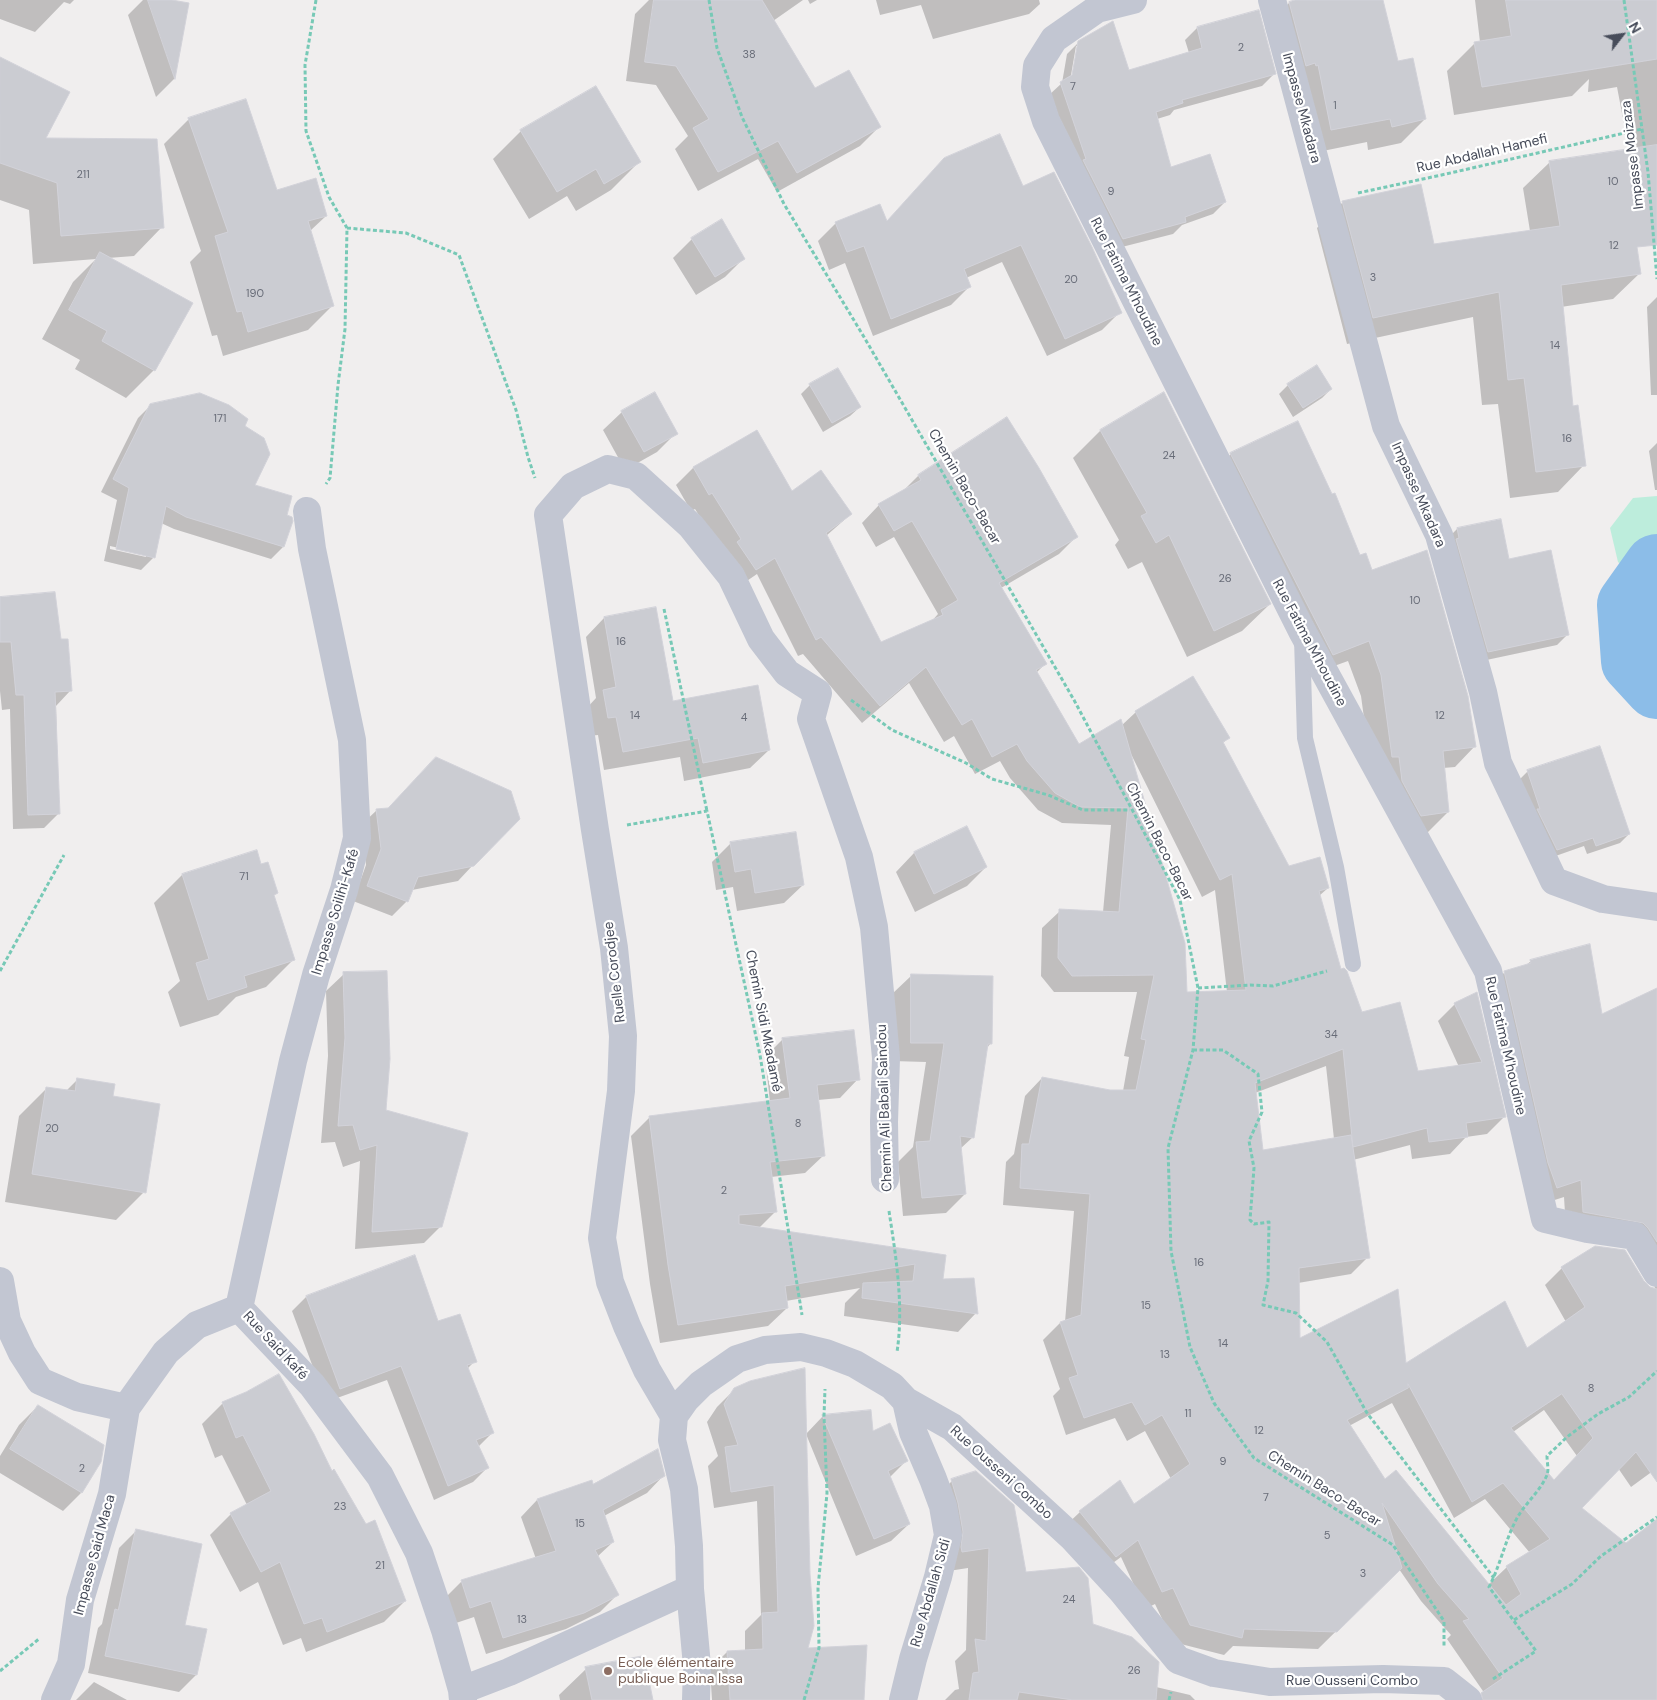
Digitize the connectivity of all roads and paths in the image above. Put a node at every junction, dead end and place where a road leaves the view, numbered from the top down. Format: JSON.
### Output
{"nodes":[{"id":1,"x":316,"y":0,"type":"edge"},
{"id":2,"x":709,"y":0,"type":"edge"},
{"id":3,"x":1133,"y":0,"type":"edge"},
{"id":4,"x":1272,"y":0,"type":"edge"},
{"id":5,"x":1624,"y":0,"type":"edge"},
{"id":6,"x":1642,"y":129,"type":"junction"},
{"id":7,"x":1326,"y":200,"type":"junction"},
{"id":8,"x":347,"y":228,"type":"junction"},
{"id":9,"x":1657,"y":279,"type":"edge"},
{"id":10,"x":307,"y":511,"type":"joint"},
{"id":11,"x":548,"y":515,"type":"junction"},
{"id":12,"x":664,"y":609,"type":"dead end"},
{"id":13,"x":1302,"y":631,"type":"junction"},
{"id":14,"x":818,"y":693,"type":"junction"},
{"id":15,"x":1131,"y":810,"type":"junction"},
{"id":16,"x":708,"y":811,"type":"junction"},
{"id":17,"x":594,"y":830,"type":"junction"},
{"id":18,"x":64,"y":855,"type":"dead end"},
{"id":19,"x":1657,"y":907,"type":"edge"},
{"id":20,"x":1353,"y":964,"type":"joint"},
{"id":21,"x":0,"y":971,"type":"edge"},
{"id":22,"x":1198,"y":988,"type":"junction"},
{"id":23,"x":1193,"y":1050,"type":"junction"},
{"id":24,"x":885,"y":1179,"type":"joint"},
{"id":25,"x":1657,"y":1273,"type":"edge"},
{"id":26,"x":0,"y":1281,"type":"edge"},
{"id":27,"x":239,"y":1308,"type":"junction"},
{"id":28,"x":817,"y":1351,"type":"junction"},
{"id":29,"x":1657,"y":1372,"type":"edge"},
{"id":30,"x":899,"y":1394,"type":"junction"},
{"id":31,"x":126,"y":1408,"type":"junction"},
{"id":32,"x":674,"y":1416,"type":"junction"},
{"id":33,"x":1657,"y":1517,"type":"edge"},
{"id":34,"x":1494,"y":1578,"type":"junction"},
{"id":35,"x":690,"y":1590,"type":"junction"},
{"id":36,"x":1514,"y":1620,"type":"junction"},
{"id":37,"x":1459,"y":1692,"type":"edge"},
{"id":38,"x":462,"y":1695,"type":"edge"},
{"id":39,"x":55,"y":1700,"type":"edge"},
{"id":40,"x":696,"y":1700,"type":"edge"},
{"id":41,"x":804,"y":1700,"type":"edge"},
{"id":42,"x":903,"y":1700,"type":"edge"}],
"edges":[{"from":1,"to":8,"type":"path"},
{"from":2,"to":15,"type":"path","name":"Chemin Baco-Bacar"},
{"from":3,"to":13,"type":"street","name":"Rue Fatima M'houdine"},
{"from":4,"to":7,"type":"street","name":"Impasse Mkadara"},
{"from":5,"to":6,"type":"path","name":"Impasse Moizaza"},
{"from":6,"to":7,"type":"path","name":"Rue Abdallah Hamefi"},
{"from":6,"to":9,"type":"path","name":"Impasse Moizaza"},
{"from":7,"to":19,"type":"street","name":"Impasse Mkadara"},
{"from":8,"to":10,"type":"path"},
{"from":8,"to":11,"type":"path"},
{"from":10,"to":27,"type":"street","name":"Impasse Soilihi-Kafé"},
{"from":11,"to":14,"type":"street"},
{"from":11,"to":17,"type":"street","name":"Ruelle Corodjee"},
{"from":12,"to":16,"type":"path","name":"Chemin Sidi Mkadamé"},
{"from":13,"to":20,"type":"lane"},
{"from":13,"to":25,"type":"street","name":"Rue Fatima M'houdine"},
{"from":14,"to":15,"type":"path"},
{"from":14,"to":24,"type":"street","name":"Chemin Ali Babali Saindou"},
{"from":15,"to":22,"type":"path","name":"Chemin Baco-Bacar"},
{"from":16,"to":17,"type":"path"},
{"from":16,"to":28,"type":"path","name":"Chemin Sidi Mkadamé"},
{"from":17,"to":32,"type":"street","name":"Ruelle Corodjee"},
{"from":18,"to":21,"type":"path"},
{"from":20,"to":22,"type":"path"},
{"from":22,"to":23,"type":"path","name":"Chemin Baco-Bacar"},
{"from":23,"to":34,"type":"path"},
{"from":23,"to":37,"type":"path","name":"Chemin Baco-Bacar"},
{"from":24,"to":30,"type":"path","name":"Chemin Ali Babali Saindou"},
{"from":26,"to":31,"type":"street"},
{"from":27,"to":31,"type":"street","name":"Rue Said Kafé"},
{"from":27,"to":38,"type":"street","name":"Rue Said Kafé"},
{"from":28,"to":30,"type":"street","name":"Rue Ousseni Combo"},
{"from":28,"to":32,"type":"street","name":"Rue Ousseni Combo"},
{"from":28,"to":41,"type":"path","name":"Chemin Sidi Mkadamé"},
{"from":29,"to":34,"type":"path"},
{"from":30,"to":37,"type":"street","name":"Rue Ousseni Combo"},
{"from":30,"to":42,"type":"street","name":"Rue Abdallah Sidi"},
{"from":31,"to":39,"type":"street","name":"Impasse Said Maca"},
{"from":32,"to":35,"type":"street"},
{"from":33,"to":36,"type":"path"},
{"from":34,"to":36,"type":"path"},
{"from":35,"to":38,"type":"street"},
{"from":35,"to":40,"type":"street"},
{"from":36,"to":37,"type":"path"}]}
